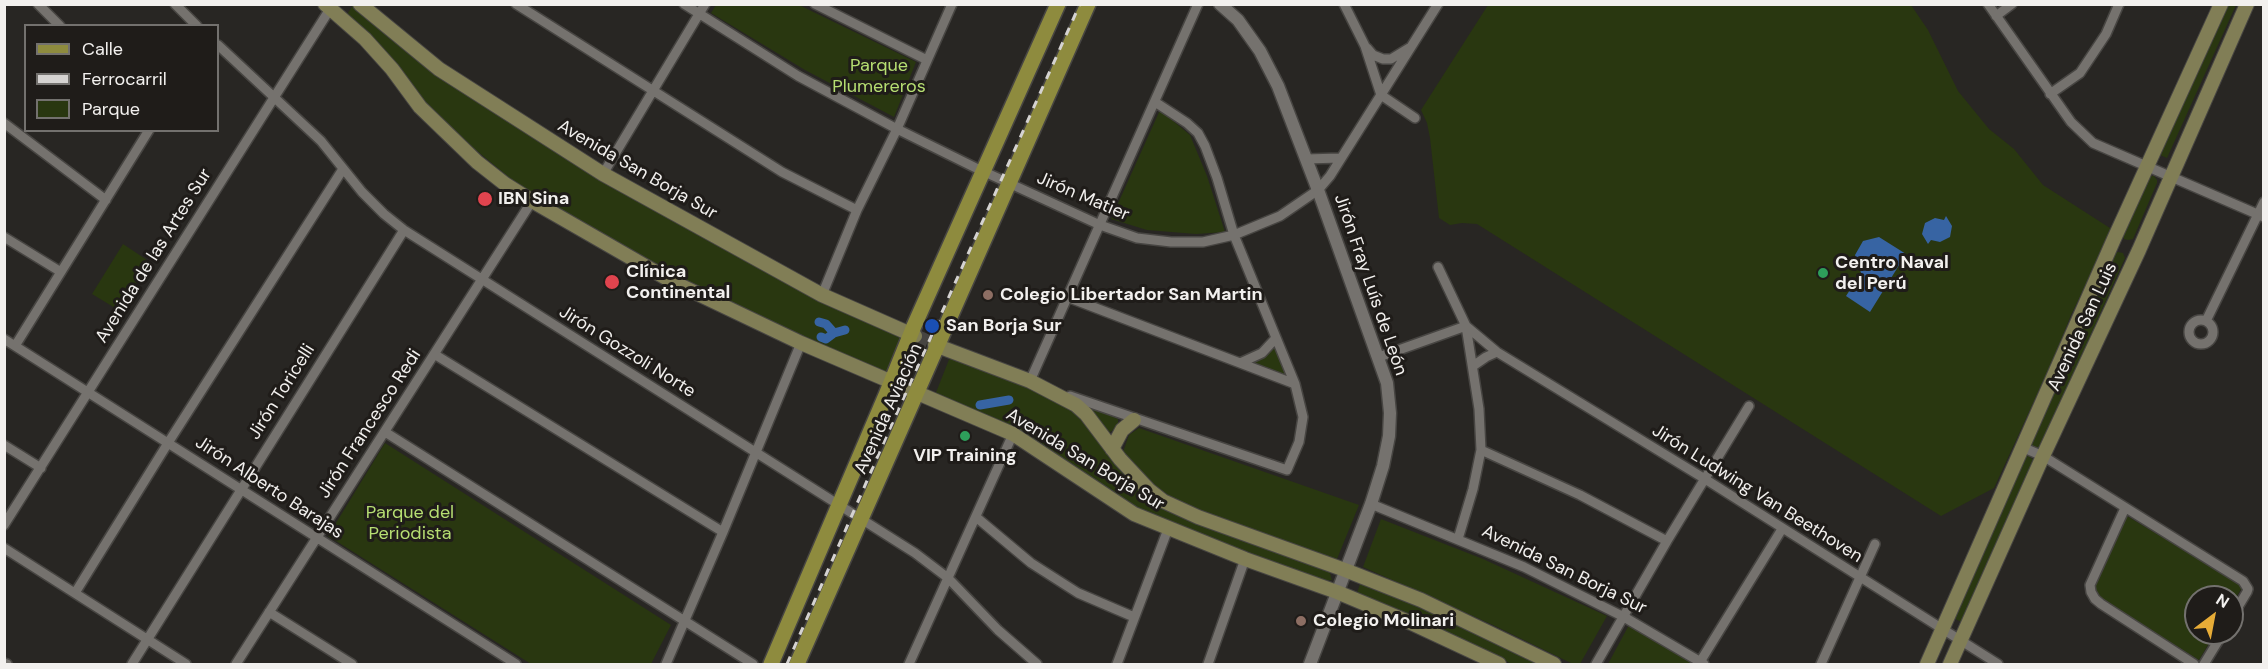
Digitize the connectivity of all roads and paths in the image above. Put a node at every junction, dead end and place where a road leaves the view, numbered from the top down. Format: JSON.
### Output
{"nodes":[{"id":1,"x":39,"y":4,"type":"edge"},
{"id":2,"x":175,"y":4,"type":"edge"},
{"id":3,"x":360,"y":4,"type":"edge"},
{"id":4,"x":516,"y":4,"type":"edge"},
{"id":5,"x":684,"y":4,"type":"edge"},
{"id":6,"x":705,"y":4,"type":"edge"},
{"id":7,"x":815,"y":4,"type":"edge"},
{"id":8,"x":952,"y":4,"type":"edge"},
{"id":9,"x":1058,"y":4,"type":"edge"},
{"id":10,"x":1088,"y":4,"type":"edge"},
{"id":11,"x":1198,"y":4,"type":"edge"},
{"id":12,"x":1220,"y":4,"type":"edge"},
{"id":13,"x":1344,"y":4,"type":"edge"},
{"id":14,"x":1438,"y":4,"type":"edge"},
{"id":15,"x":1988,"y":4,"type":"edge"},
{"id":16,"x":2012,"y":4,"type":"edge"},
{"id":17,"x":2119,"y":4,"type":"edge"},
{"id":18,"x":2221,"y":4,"type":"edge"},
{"id":19,"x":2247,"y":4,"type":"edge"},
{"id":20,"x":329,"y":6,"type":"edge"},
{"id":21,"x":699,"y":14,"type":"junction"},
{"id":22,"x":1996,"y":16,"type":"junction"},
{"id":23,"x":58,"y":24,"type":"edge"},
{"id":24,"x":195,"y":24,"type":"edge"},
{"id":25,"x":219,"y":46,"type":"edge"},
{"id":26,"x":1365,"y":46,"type":"junction"},
{"id":27,"x":1413,"y":46,"type":"junction"},
{"id":28,"x":927,"y":60,"type":"junction"},
{"id":29,"x":652,"y":92,"type":"junction"},
{"id":30,"x":2050,"y":94,"type":"junction"},
{"id":31,"x":1381,"y":95,"type":"junction"},
{"id":32,"x":275,"y":97,"type":"junction"},
{"id":33,"x":1155,"y":102,"type":"junction"},
{"id":34,"x":1415,"y":118,"type":"dead end"},
{"id":35,"x":4,"y":123,"type":"edge"},
{"id":36,"x":897,"y":129,"type":"junction"},
{"id":37,"x":148,"y":132,"type":"edge"},
{"id":38,"x":1340,"y":158,"type":"junction"},
{"id":39,"x":1306,"y":159,"type":"junction"},
{"id":40,"x":2149,"y":166,"type":"junction"},
{"id":41,"x":343,"y":169,"type":"junction"},
{"id":42,"x":983,"y":171,"type":"junction"},
{"id":43,"x":603,"y":174,"type":"junction"},
{"id":44,"x":2171,"y":176,"type":"junction"},
{"id":45,"x":1009,"y":183,"type":"junction"},
{"id":46,"x":1318,"y":190,"type":"junction"},
{"id":47,"x":106,"y":200,"type":"junction"},
{"id":48,"x":532,"y":201,"type":"junction"},
{"id":49,"x":2264,"y":202,"type":"edge"},
{"id":50,"x":857,"y":210,"type":"junction"},
{"id":51,"x":2261,"y":216,"type":"edge"},
{"id":52,"x":1100,"y":225,"type":"junction"},
{"id":53,"x":404,"y":230,"type":"junction"},
{"id":54,"x":1234,"y":235,"type":"junction"},
{"id":55,"x":4,"y":237,"type":"edge"},
{"id":56,"x":1438,"y":267,"type":"dead end"},
{"id":57,"x":61,"y":272,"type":"junction"},
{"id":58,"x":482,"y":280,"type":"junction"},
{"id":59,"x":822,"y":295,"type":"junction"},
{"id":60,"x":1067,"y":297,"type":"junction"},
{"id":61,"x":2206,"y":321,"type":"dead end"},
{"id":62,"x":1466,"y":326,"type":"junction"},
{"id":63,"x":912,"y":335,"type":"junction"},
{"id":64,"x":1276,"y":338,"type":"junction"},
{"id":65,"x":4,"y":339,"type":"edge"},
{"id":66,"x":801,"y":343,"type":"junction"},
{"id":67,"x":936,"y":345,"type":"junction"},
{"id":68,"x":15,"y":346,"type":"junction"},
{"id":69,"x":1497,"y":352,"type":"junction"},
{"id":70,"x":434,"y":354,"type":"junction"},
{"id":71,"x":1379,"y":357,"type":"junction"},
{"id":72,"x":1240,"y":363,"type":"junction"},
{"id":73,"x":1473,"y":366,"type":"junction"},
{"id":74,"x":891,"y":381,"type":"junction"},
{"id":75,"x":1030,"y":381,"type":"junction"},
{"id":76,"x":1295,"y":384,"type":"junction"},
{"id":77,"x":1047,"y":388,"type":"junction"},
{"id":78,"x":918,"y":392,"type":"junction"},
{"id":79,"x":88,"y":393,"type":"junction"},
{"id":80,"x":1749,"y":406,"type":"dead end"},
{"id":81,"x":1134,"y":420,"type":"junction"},
{"id":82,"x":385,"y":432,"type":"junction"},
{"id":83,"x":1013,"y":434,"type":"junction"},
{"id":84,"x":168,"y":443,"type":"junction"},
{"id":85,"x":4,"y":445,"type":"edge"},
{"id":86,"x":2024,"y":448,"type":"junction"},
{"id":87,"x":1112,"y":449,"type":"junction"},
{"id":88,"x":1481,"y":450,"type":"junction"},
{"id":89,"x":755,"y":453,"type":"junction"},
{"id":90,"x":2043,"y":456,"type":"junction"},
{"id":91,"x":41,"y":468,"type":"junction"},
{"id":92,"x":1705,"y":479,"type":"junction"},
{"id":93,"x":241,"y":489,"type":"junction"},
{"id":94,"x":1371,"y":504,"type":"junction"},
{"id":95,"x":839,"y":505,"type":"junction"},
{"id":96,"x":2125,"y":508,"type":"junction"},
{"id":97,"x":976,"y":517,"type":"junction"},
{"id":98,"x":862,"y":519,"type":"junction"},
{"id":99,"x":4,"y":525,"type":"edge"},
{"id":100,"x":1782,"y":529,"type":"junction"},
{"id":101,"x":1168,"y":530,"type":"junction"},
{"id":102,"x":723,"y":532,"type":"junction"},
{"id":103,"x":316,"y":539,"type":"junction"},
{"id":104,"x":1458,"y":539,"type":"junction"},
{"id":105,"x":1667,"y":541,"type":"junction"},
{"id":106,"x":1875,"y":544,"type":"dead end"},
{"id":107,"x":4,"y":548,"type":"edge"},
{"id":108,"x":1245,"y":559,"type":"junction"},
{"id":109,"x":1345,"y":570,"type":"junction"},
{"id":110,"x":948,"y":578,"type":"junction"},
{"id":111,"x":1860,"y":578,"type":"junction"},
{"id":112,"x":1337,"y":592,"type":"junction"},
{"id":113,"x":75,"y":593,"type":"junction"},
{"id":114,"x":2244,"y":597,"type":"edge"},
{"id":115,"x":269,"y":612,"type":"junction"},
{"id":116,"x":1134,"y":617,"type":"junction"},
{"id":117,"x":1624,"y":617,"type":"junction"},
{"id":118,"x":685,"y":622,"type":"junction"},
{"id":119,"x":1943,"y":630,"type":"junction"},
{"id":120,"x":148,"y":640,"type":"junction"},
{"id":121,"x":1961,"y":641,"type":"junction"},
{"id":122,"x":2216,"y":645,"type":"edge"},
{"id":123,"x":1702,"y":663,"type":"edge"},
{"id":124,"x":132,"y":664,"type":"edge"},
{"id":125,"x":186,"y":664,"type":"edge"},
{"id":126,"x":236,"y":664,"type":"edge"},
{"id":127,"x":352,"y":664,"type":"edge"},
{"id":128,"x":516,"y":664,"type":"edge"},
{"id":129,"x":666,"y":664,"type":"edge"},
{"id":130,"x":753,"y":664,"type":"edge"},
{"id":131,"x":771,"y":664,"type":"edge"},
{"id":132,"x":797,"y":664,"type":"edge"},
{"id":133,"x":909,"y":664,"type":"edge"},
{"id":134,"x":1037,"y":664,"type":"edge"},
{"id":135,"x":1116,"y":664,"type":"edge"},
{"id":136,"x":1209,"y":664,"type":"edge"},
{"id":137,"x":1310,"y":664,"type":"edge"},
{"id":138,"x":1499,"y":664,"type":"edge"},
{"id":139,"x":1554,"y":664,"type":"edge"},
{"id":140,"x":1596,"y":664,"type":"edge"},
{"id":141,"x":1821,"y":664,"type":"edge"},
{"id":142,"x":1928,"y":664,"type":"edge"},
{"id":143,"x":1950,"y":664,"type":"edge"},
{"id":144,"x":1998,"y":664,"type":"edge"},
{"id":145,"x":2194,"y":664,"type":"edge"},
{"id":146,"x":2204,"y":664,"type":"edge"}],
"edges":[{"from":1,"to":23,"type":"street"},
{"from":2,"to":24,"type":"street"},
{"from":3,"to":43,"type":"main road","name":"Avenida San Borja Sur"},
{"from":4,"to":29,"type":"street"},
{"from":5,"to":21,"type":"street","name":"Jirón Matier"},
{"from":6,"to":21,"type":"street"},
{"from":7,"to":28,"type":"street"},
{"from":8,"to":28,"type":"street"},
{"from":9,"to":42,"type":"main road","name":"Avenida Aviación"},
{"from":10,"to":45,"type":"main road","name":"Avenida Aviación"},
{"from":11,"to":33,"type":"street"},
{"from":12,"to":39,"type":"street","name":"Jirón Fray Luís de León"},
{"from":13,"to":26,"type":"street"},
{"from":14,"to":27,"type":"street","name":"Jirón Matier"},
{"from":15,"to":22,"type":"street"},
{"from":16,"to":22,"type":"street"},
{"from":17,"to":30,"type":"street"},
{"from":18,"to":40,"type":"main road","name":"Avenida San Luis"},
{"from":19,"to":44,"type":"main road","name":"Avenida San Luis"},
{"from":20,"to":32,"type":"street","name":"Avenida de las Artes Sur"},
{"from":20,"to":48,"type":"main road","name":"Avenida San Borja Sur"},
{"from":21,"to":29,"type":"street"},
{"from":21,"to":36,"type":"street","name":"Jirón Matier"},
{"from":22,"to":30,"type":"street"},
{"from":25,"to":32,"type":"street","name":"Jirón Gozzoli Norte"},
{"from":26,"to":27,"type":"street"},
{"from":26,"to":31,"type":"street"},
{"from":27,"to":31,"type":"street","name":"Jirón Matier"},
{"from":28,"to":36,"type":"street"},
{"from":29,"to":43,"type":"street"},
{"from":29,"to":50,"type":"street"},
{"from":30,"to":40,"type":"street"},
{"from":31,"to":34,"type":"street"},
{"from":31,"to":38,"type":"street","name":"Jirón Matier"},
{"from":32,"to":41,"type":"street","name":"Jirón Gozzoli Norte"},
{"from":32,"to":79,"type":"street","name":"Avenida de las Artes Sur"},
{"from":33,"to":52,"type":"street"},
{"from":33,"to":54,"type":"street"},
{"from":35,"to":47,"type":"street"},
{"from":36,"to":42,"type":"street","name":"Jirón Matier"},
{"from":36,"to":50,"type":"street"},
{"from":37,"to":47,"type":"street"},
{"from":38,"to":39,"type":"street"},
{"from":38,"to":46,"type":"street","name":"Jirón Matier"},
{"from":39,"to":46,"type":"street","name":"Jirón Fray Luís de León"},
{"from":40,"to":44,"type":"street"},
{"from":40,"to":86,"type":"main road","name":"Avenida San Luis"},
{"from":41,"to":53,"type":"street","name":"Jirón Gozzoli Norte"},
{"from":41,"to":84,"type":"street"},
{"from":42,"to":45,"type":"street","name":"Jirón Matier"},
{"from":42,"to":63,"type":"main road","name":"Avenida Aviación"},
{"from":43,"to":59,"type":"main road","name":"Avenida San Borja Sur"},
{"from":44,"to":51,"type":"street"},
{"from":44,"to":90,"type":"main road","name":"Avenida San Luis"},
{"from":45,"to":52,"type":"street","name":"Jirón Matier"},
{"from":45,"to":67,"type":"main road","name":"Avenida Aviación"},
{"from":46,"to":54,"type":"street","name":"Jirón Matier"},
{"from":46,"to":71,"type":"street","name":"Jirón Fray Luís de León"},
{"from":47,"to":57,"type":"street"},
{"from":48,"to":58,"type":"street","name":"Jirón Francesco Redi"},
{"from":48,"to":66,"type":"main road","name":"Avenida San Borja Sur"},
{"from":49,"to":51,"type":"street"},
{"from":50,"to":59,"type":"street"},
{"from":51,"to":61,"type":"street"},
{"from":52,"to":54,"type":"street","name":"Jirón Matier"},
{"from":52,"to":60,"type":"street"},
{"from":53,"to":58,"type":"street","name":"Jirón Gozzoli Norte"},
{"from":53,"to":93,"type":"street","name":"Jirón Toricelli"},
{"from":54,"to":64,"type":"street"},
{"from":55,"to":57,"type":"street"},
{"from":56,"to":62,"type":"street"},
{"from":57,"to":68,"type":"street"},
{"from":58,"to":70,"type":"street","name":"Jirón Francesco Redi"},
{"from":58,"to":89,"type":"street","name":"Jirón Gozzoli Norte"},
{"from":59,"to":63,"type":"main road","name":"Avenida San Borja Sur"},
{"from":60,"to":72,"type":"street"},
{"from":60,"to":75,"type":"street"},
{"from":62,"to":69,"type":"street","name":"Jirón Ludwing Van Beethoven"},
{"from":62,"to":71,"type":"street"},
{"from":62,"to":73,"type":"street"},
{"from":63,"to":74,"type":"main road","name":"Avenida Aviación"},
{"from":64,"to":72,"type":"street"},
{"from":64,"to":76,"type":"street"},
{"from":65,"to":68,"type":"street","name":"Jirón Alberto Barajas"},
{"from":66,"to":74,"type":"main road","name":"Avenida San Borja Sur"},
{"from":66,"to":89,"type":"street"},
{"from":67,"to":75,"type":"main road","name":"Avenida San Borja Sur"},
{"from":67,"to":78,"type":"main road","name":"Avenida Aviación"},
{"from":68,"to":79,"type":"street","name":"Jirón Alberto Barajas"},
{"from":69,"to":73,"type":"street"},
{"from":69,"to":92,"type":"street","name":"Jirón Ludwing Van Beethoven"},
{"from":70,"to":82,"type":"street","name":"Jirón Francesco Redi"},
{"from":70,"to":102,"type":"street"},
{"from":71,"to":94,"type":"street","name":"Jirón Fray Luís de León"},
{"from":72,"to":76,"type":"street"},
{"from":73,"to":88,"type":"street"},
{"from":74,"to":78,"type":"main road","name":"Avenida San Borja Sur"},
{"from":74,"to":95,"type":"main road","name":"Avenida Aviación"},
{"from":75,"to":77,"type":"main road","name":"Avenida San Borja Sur"},
{"from":76,"to":81,"type":"street"},
{"from":77,"to":81,"type":"street"},
{"from":77,"to":87,"type":"main road","name":"Avenida San Borja Sur"},
{"from":78,"to":83,"type":"main road","name":"Avenida San Borja Sur"},
{"from":78,"to":98,"type":"main road","name":"Avenida Aviación"},
{"from":79,"to":84,"type":"street","name":"Jirón Alberto Barajas"},
{"from":79,"to":91,"type":"street","name":"Avenida de las Artes Sur"},
{"from":80,"to":92,"type":"street"},
{"from":81,"to":87,"type":"main road"},
{"from":82,"to":103,"type":"street","name":"Jirón Francesco Redi"},
{"from":82,"to":118,"type":"street"},
{"from":83,"to":97,"type":"street"},
{"from":83,"to":101,"type":"main road","name":"Avenida San Borja Sur"},
{"from":84,"to":93,"type":"street","name":"Jirón Alberto Barajas"},
{"from":84,"to":113,"type":"street"},
{"from":85,"to":91,"type":"street"},
{"from":86,"to":90,"type":"street"},
{"from":86,"to":119,"type":"main road","name":"Avenida San Luis"},
{"from":87,"to":109,"type":"main road","name":"Avenida San Borja Sur"},
{"from":88,"to":104,"type":"street"},
{"from":88,"to":105,"type":"street"},
{"from":89,"to":95,"type":"street","name":"Jirón Gozzoli Norte"},
{"from":89,"to":102,"type":"street"},
{"from":90,"to":96,"type":"street"},
{"from":90,"to":121,"type":"main road","name":"Avenida San Luis"},
{"from":91,"to":99,"type":"street","name":"Avenida de las Artes Sur"},
{"from":92,"to":100,"type":"street","name":"Jirón Ludwing Van Beethoven"},
{"from":92,"to":105,"type":"street"},
{"from":93,"to":103,"type":"street","name":"Jirón Alberto Barajas"},
{"from":93,"to":120,"type":"street","name":"Jirón Toricelli"},
{"from":94,"to":104,"type":"street","name":"Avenida San Borja Sur"},
{"from":94,"to":109,"type":"street","name":"Jirón Fray Luís de León"},
{"from":95,"to":98,"type":"street","name":"Jirón Gozzoli Norte"},
{"from":95,"to":131,"type":"main road","name":"Avenida Aviación"},
{"from":96,"to":114,"type":"street"},
{"from":96,"to":145,"type":"street"},
{"from":97,"to":110,"type":"street"},
{"from":97,"to":116,"type":"street"},
{"from":98,"to":110,"type":"street","name":"Jirón Gozzoli Norte"},
{"from":98,"to":132,"type":"main road","name":"Avenida Aviación"},
{"from":100,"to":111,"type":"street","name":"Jirón Ludwing Van Beethoven"},
{"from":100,"to":123,"type":"street"},
{"from":101,"to":108,"type":"main road","name":"Avenida San Borja Sur"},
{"from":101,"to":116,"type":"street"},
{"from":102,"to":118,"type":"street"},
{"from":103,"to":115,"type":"street","name":"Jirón Francesco Redi"},
{"from":103,"to":128,"type":"street","name":"Jirón Alberto Barajas"},
{"from":104,"to":117,"type":"street","name":"Avenida San Borja Sur"},
{"from":105,"to":117,"type":"street"},
{"from":106,"to":111,"type":"street"},
{"from":107,"to":113,"type":"street"},
{"from":108,"to":112,"type":"main road","name":"Avenida San Borja Sur"},
{"from":108,"to":136,"type":"street"},
{"from":109,"to":112,"type":"street","name":"Jirón Fray Luís de León"},
{"from":109,"to":139,"type":"main road","name":"Avenida San Borja Sur"},
{"from":110,"to":133,"type":"street"},
{"from":110,"to":134,"type":"street","name":"Jirón Gozzoli Norte"},
{"from":111,"to":119,"type":"street","name":"Jirón Ludwing Van Beethoven"},
{"from":111,"to":141,"type":"street"},
{"from":112,"to":137,"type":"street","name":"Jirón Fray Luís de León"},
{"from":112,"to":138,"type":"main road","name":"Avenida San Borja Sur"},
{"from":113,"to":120,"type":"street"},
{"from":115,"to":126,"type":"street","name":"Jirón Francesco Redi"},
{"from":115,"to":127,"type":"street"},
{"from":116,"to":135,"type":"street"},
{"from":117,"to":123,"type":"street","name":"Avenida San Borja Sur"},
{"from":117,"to":140,"type":"street"},
{"from":118,"to":129,"type":"street"},
{"from":118,"to":130,"type":"street"},
{"from":119,"to":121,"type":"street","name":"Jirón Ludwing Van Beethoven"},
{"from":119,"to":142,"type":"main road","name":"Avenida San Luis"},
{"from":120,"to":124,"type":"street","name":"Jirón Toricelli"},
{"from":120,"to":125,"type":"street"},
{"from":121,"to":143,"type":"main road","name":"Avenida San Luis"},
{"from":121,"to":144,"type":"street","name":"Jirón Ludwing Van Beethoven"},
{"from":122,"to":146,"type":"street"}]}
